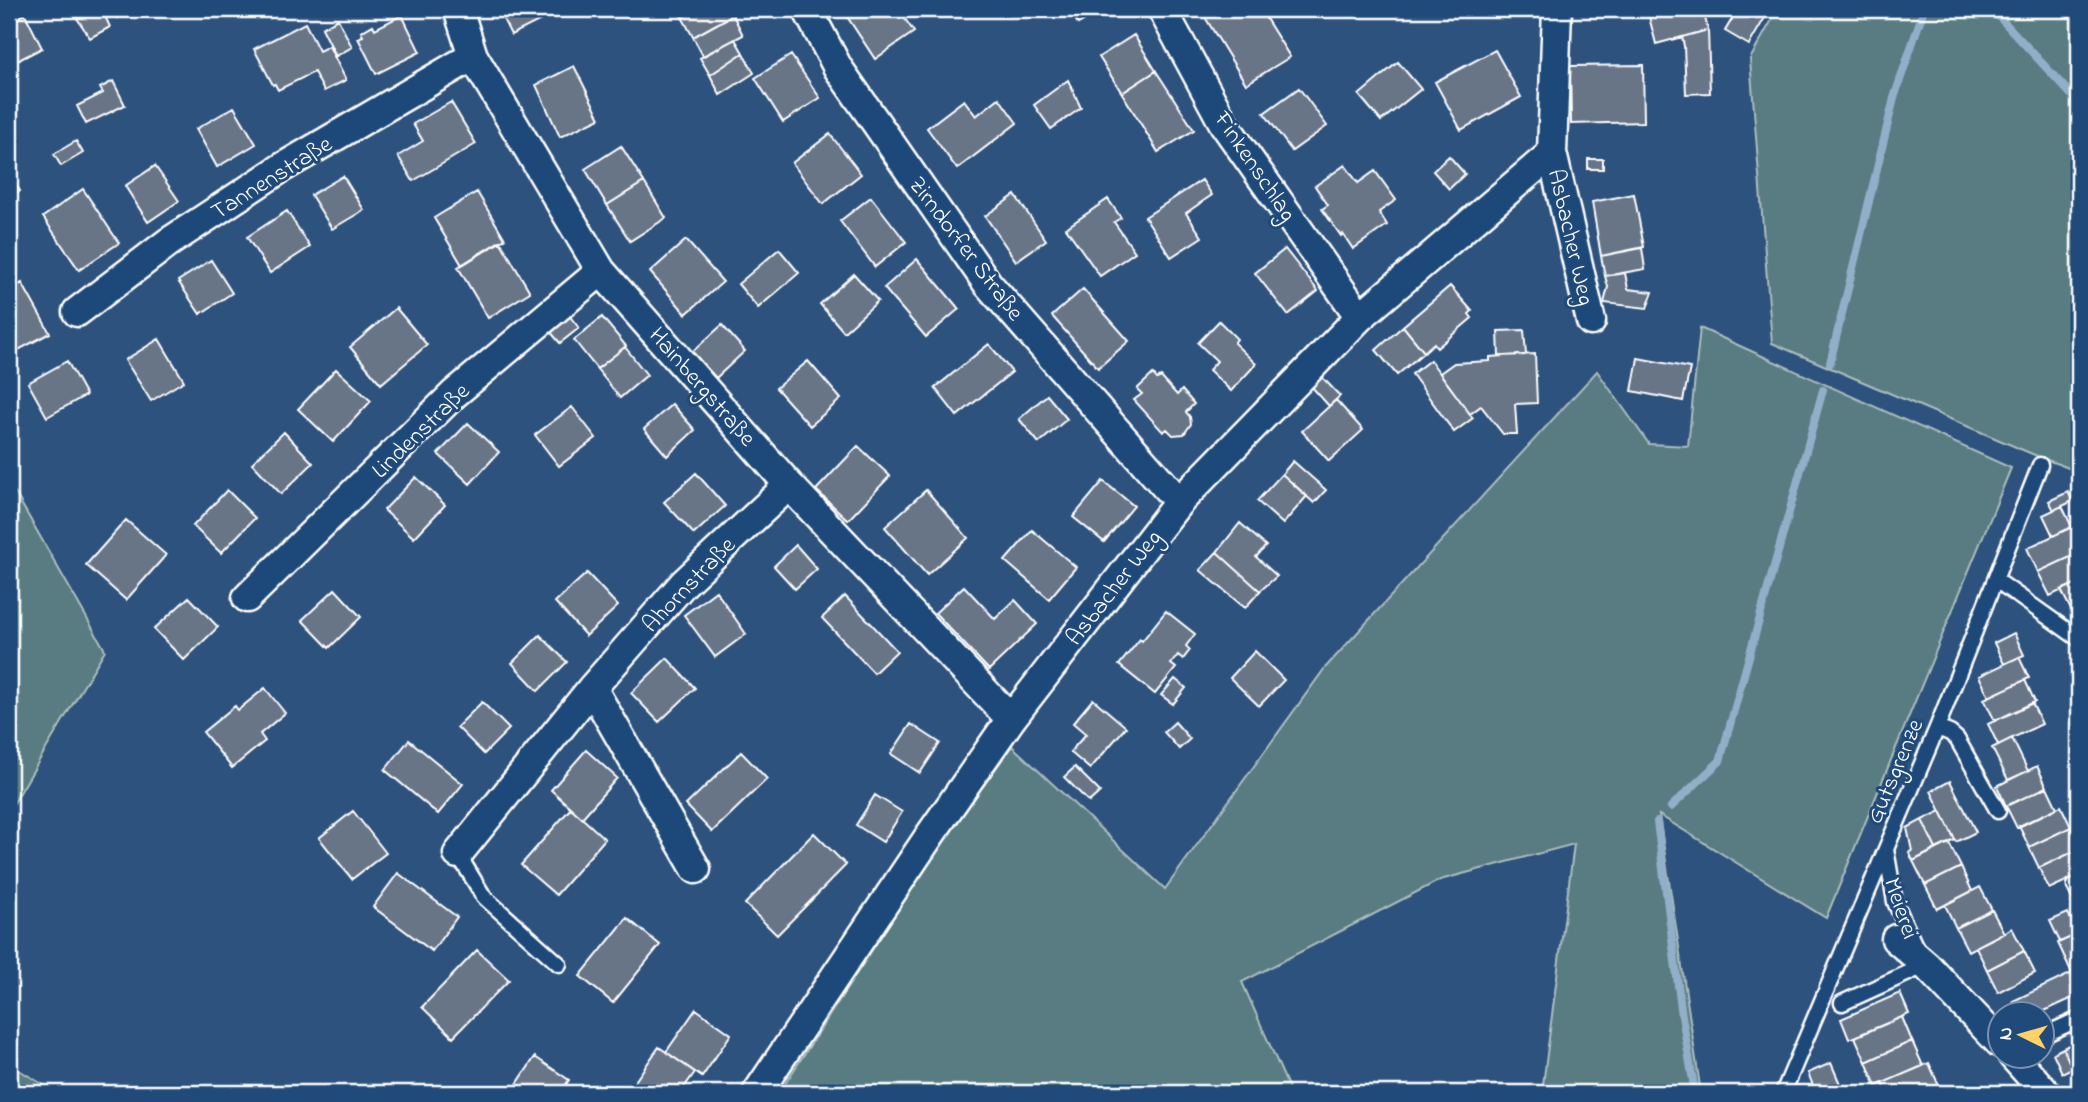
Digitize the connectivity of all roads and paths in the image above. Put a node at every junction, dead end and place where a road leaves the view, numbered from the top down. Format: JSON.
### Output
{"nodes":[{"id":1,"x":458,"y":9,"type":"edge"},
{"id":2,"x":807,"y":9,"type":"edge"},
{"id":3,"x":1162,"y":9,"type":"edge"},
{"id":4,"x":1557,"y":9,"type":"edge"},
{"id":5,"x":473,"y":56,"type":"junction"},
{"id":6,"x":1552,"y":153,"type":"junction"},
{"id":7,"x":601,"y":271,"type":"junction"},
{"id":8,"x":77,"y":312,"type":"dead end"},
{"id":9,"x":1360,"y":317,"type":"junction"},
{"id":10,"x":1591,"y":321,"type":"dead end"},
{"id":11,"x":2040,"y":465,"type":"dead end"},
{"id":12,"x":789,"y":485,"type":"junction"},
{"id":13,"x":1179,"y":502,"type":"junction"},
{"id":14,"x":1996,"y":580,"type":"junction"},
{"id":15,"x":247,"y":598,"type":"dead end"},
{"id":16,"x":2079,"y":639,"type":"edge"},
{"id":17,"x":592,"y":688,"type":"junction"},
{"id":18,"x":1011,"y":719,"type":"junction"},
{"id":19,"x":1937,"y":728,"type":"junction"},
{"id":20,"x":1998,"y":811,"type":"dead end"},
{"id":21,"x":1886,"y":848,"type":"junction"},
{"id":22,"x":458,"y":854,"type":"joint"},
{"id":23,"x":696,"y":869,"type":"dead end"},
{"id":24,"x":1896,"y":939,"type":"dead end"},
{"id":25,"x":559,"y":964,"type":"dead end"},
{"id":26,"x":1926,"y":965,"type":"junction"},
{"id":27,"x":1842,"y":1003,"type":"dead end"},
{"id":28,"x":2079,"y":1018,"type":"edge"},
{"id":29,"x":1986,"y":1027,"type":"edge"},
{"id":30,"x":2056,"y":1029,"type":"edge"},
{"id":31,"x":2025,"y":1070,"type":"edge"},
{"id":32,"x":757,"y":1093,"type":"edge"},
{"id":33,"x":1783,"y":1093,"type":"edge"},
{"id":34,"x":2046,"y":1093,"type":"edge"}],
"edges":[{"from":1,"to":5,"type":"street","name":"Hainbergstraße"},
{"from":2,"to":13,"type":"street","name":"Zirndorfer Straße"},
{"from":3,"to":9,"type":"street","name":"Finkenschlag"},
{"from":4,"to":6,"type":"street","name":"Asbacher Weg"},
{"from":5,"to":7,"type":"street","name":"Hainbergstraße"},
{"from":5,"to":8,"type":"street","name":"Tannenstraße"},
{"from":6,"to":9,"type":"street","name":"Asbacher Weg"},
{"from":6,"to":10,"type":"street","name":"Asbacher Weg"},
{"from":7,"to":12,"type":"street","name":"Hainbergstraße"},
{"from":7,"to":15,"type":"street","name":"Lindenstraße"},
{"from":9,"to":13,"type":"street","name":"Asbacher Weg"},
{"from":11,"to":14,"type":"lane","name":"Gutsgrenze"},
{"from":12,"to":17,"type":"street","name":"Ahornstraße"},
{"from":12,"to":18,"type":"street","name":"Hainbergstraße"},
{"from":13,"to":18,"type":"street","name":"Asbacher Weg"},
{"from":14,"to":16,"type":"lane"},
{"from":14,"to":19,"type":"lane","name":"Gutsgrenze"},
{"from":17,"to":22,"type":"street","name":"Ahornstraße"},
{"from":17,"to":23,"type":"street"},
{"from":18,"to":32,"type":"street","name":"Asbacher Weg"},
{"from":19,"to":20,"type":"lane"},
{"from":19,"to":21,"type":"lane","name":"Gutsgrenze"},
{"from":21,"to":26,"type":"lane","name":"Meierei"},
{"from":21,"to":33,"type":"lane","name":"Gutsgrenze"},
{"from":22,"to":25,"type":"lane"},
{"from":24,"to":26,"type":"street","name":"Meierei"},
{"from":26,"to":27,"type":"lane"},
{"from":26,"to":29,"type":"street","name":"Meierei"},
{"from":28,"to":30,"type":"lane"},
{"from":31,"to":34,"type":"street"}]}
